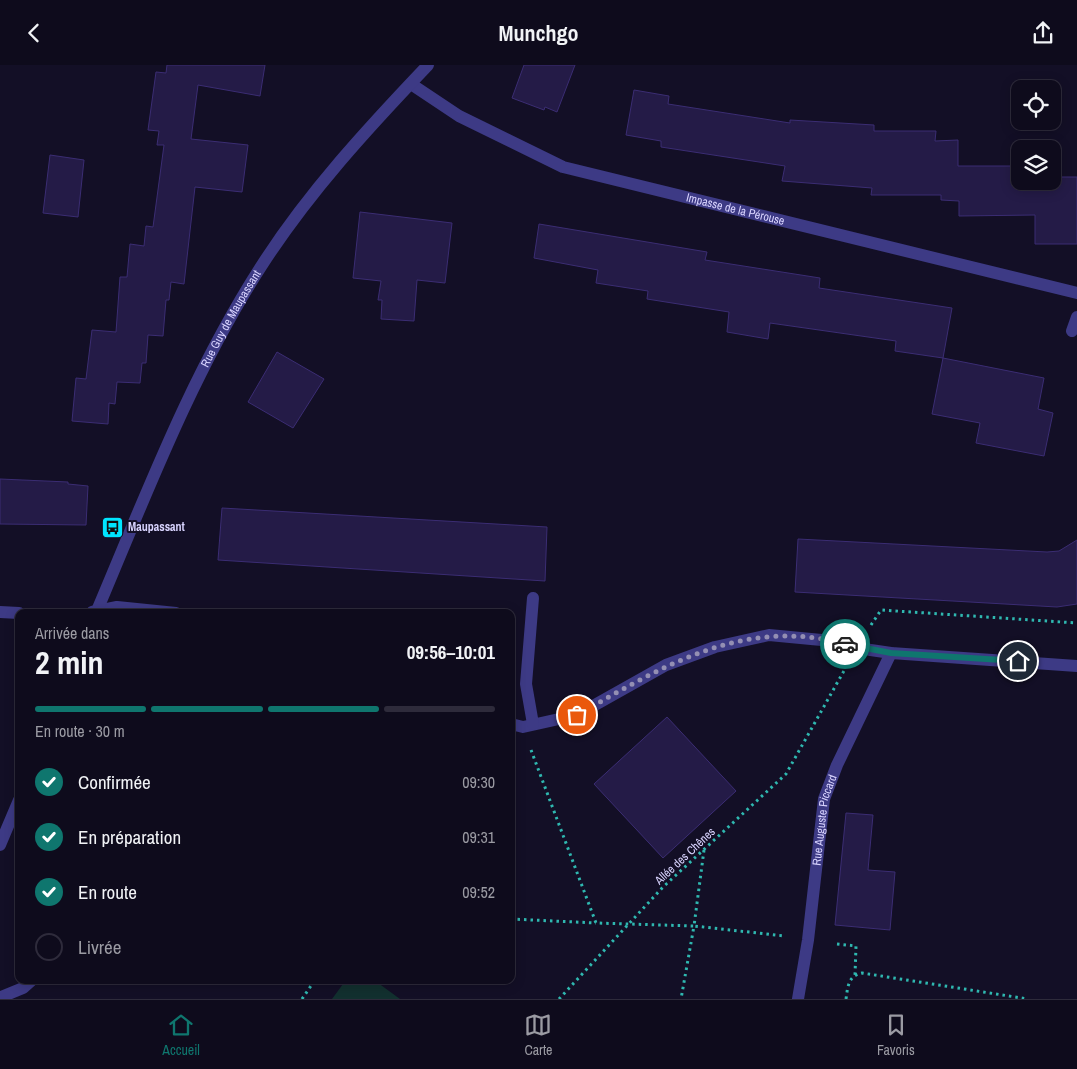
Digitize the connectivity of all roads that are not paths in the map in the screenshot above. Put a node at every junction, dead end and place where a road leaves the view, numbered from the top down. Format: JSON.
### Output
{"nodes":[{"id":1,"x":428,"y":65,"type":"edge"},
{"id":2,"x":411,"y":84,"type":"junction"},
{"id":3,"x":1077,"y":293,"type":"edge"},
{"id":4,"x":1077,"y":317,"type":"edge"},
{"id":5,"x":1072,"y":331,"type":"dead end"},
{"id":6,"x":533,"y":598,"type":"dead end"},
{"id":7,"x":96,"y":609,"type":"edge"},
{"id":8,"x":108,"y":609,"type":"edge"},
{"id":9,"x":134,"y":609,"type":"edge"},
{"id":10,"x":0,"y":612,"type":"edge"},
{"id":11,"x":15,"y":613,"type":"edge"},
{"id":12,"x":891,"y":653,"type":"junction"},
{"id":13,"x":1077,"y":665,"type":"edge"},
{"id":14,"x":522,"y":725,"type":"edge"},
{"id":15,"x":15,"y":809,"type":"edge"},
{"id":16,"x":0,"y":845,"type":"edge"},
{"id":17,"x":28,"y":984,"type":"edge"},
{"id":18,"x":1,"y":997,"type":"edge"},
{"id":19,"x":798,"y":999,"type":"edge"}],
"edges":[{"from":1,"to":2,"type":"street","name":"Rue Guy de Maupassant"},
{"from":2,"to":3,"type":"street","name":"Impasse de la Pérouse"},
{"from":2,"to":7,"type":"street","name":"Rue Guy de Maupassant"},
{"from":4,"to":5,"type":"street"},
{"from":6,"to":14,"type":"street"},
{"from":8,"to":9,"type":"street"},
{"from":10,"to":11,"type":"street"},
{"from":12,"to":13,"type":"street"},
{"from":12,"to":14,"type":"street"},
{"from":12,"to":19,"type":"street","name":"Rue Auguste Piccard"},
{"from":15,"to":16,"type":"street"},
{"from":17,"to":18,"type":"street"}]}
